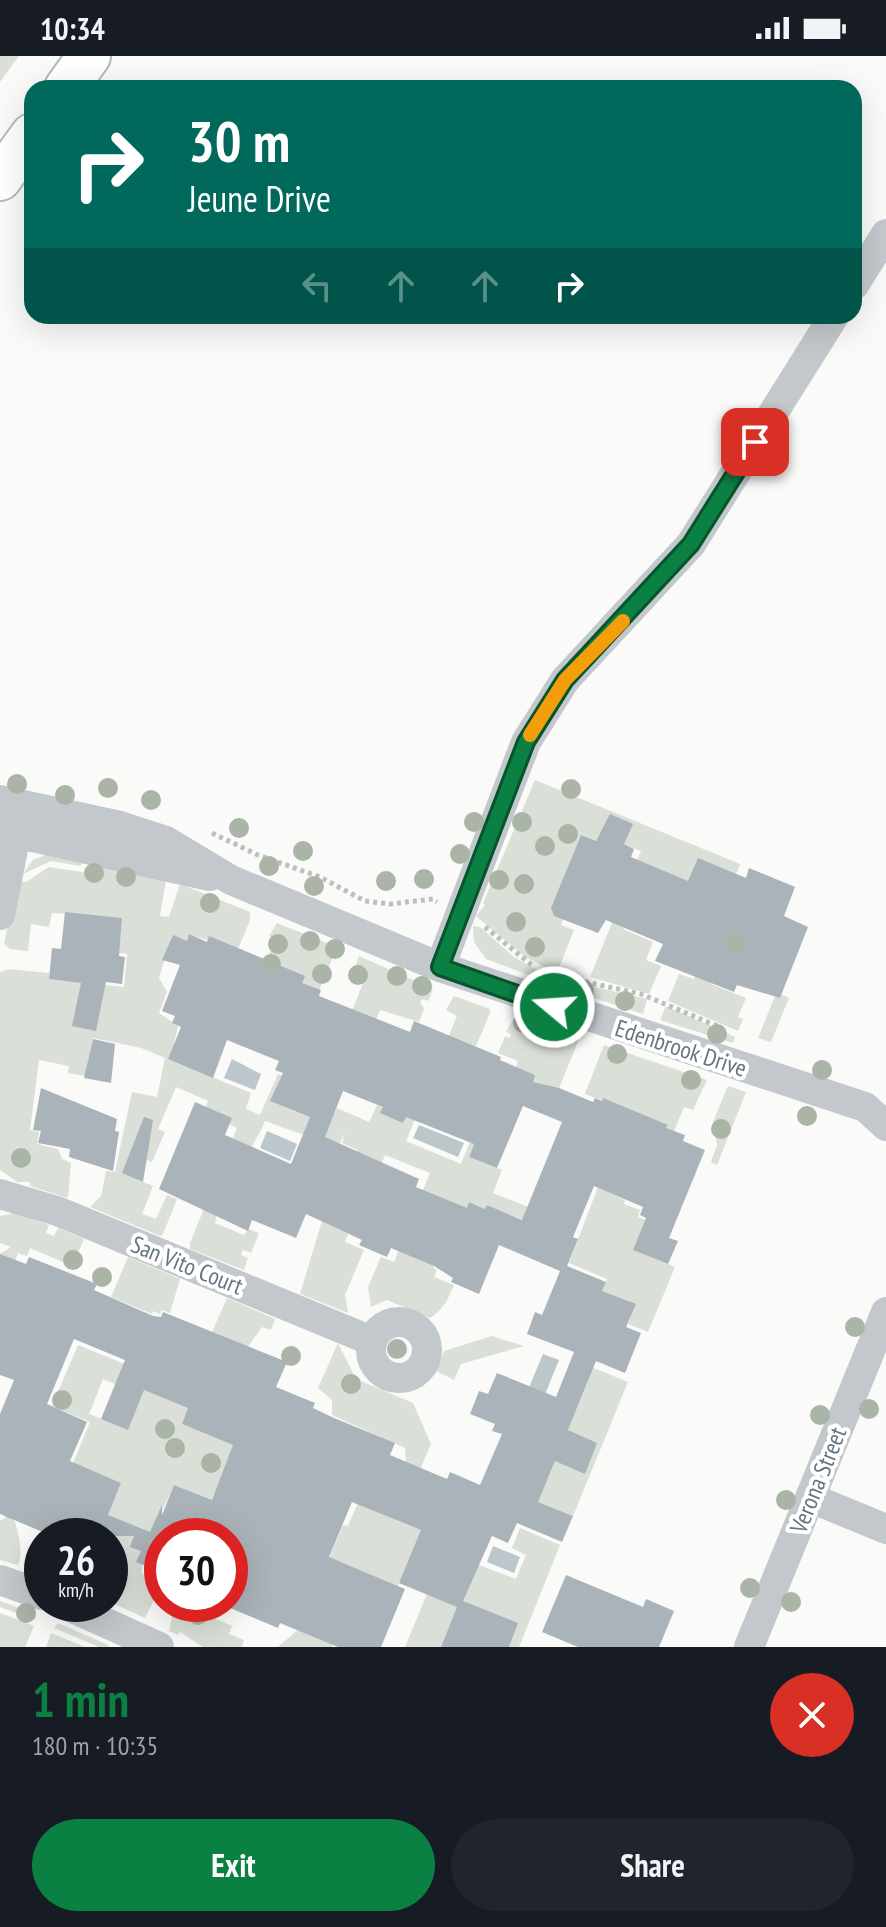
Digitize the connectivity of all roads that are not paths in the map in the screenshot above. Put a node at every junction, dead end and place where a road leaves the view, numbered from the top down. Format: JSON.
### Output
{"nodes":[{"id":1,"x":89,"y":56,"type":"edge"},
{"id":2,"x":72,"y":80,"type":"edge"},
{"id":3,"x":24,"y":146,"type":"edge"},
{"id":4,"x":0,"y":179,"type":"edge"},
{"id":5,"x":886,"y":234,"type":"edge"},
{"id":6,"x":862,"y":272,"type":"edge"},
{"id":7,"x":829,"y":324,"type":"edge"},
{"id":8,"x":5,"y":817,"type":"edge"},
{"id":9,"x":0,"y":915,"type":"edge"},
{"id":10,"x":440,"y":967,"type":"junction"},
{"id":11,"x":879,"y":1112,"type":"edge"},
{"id":12,"x":0,"y":1194,"type":"edge"},
{"id":13,"x":886,"y":1312,"type":"edge"},
{"id":14,"x":372,"y":1341,"type":"dead end"},
{"id":15,"x":811,"y":1498,"type":"junction"},
{"id":16,"x":886,"y":1529,"type":"edge"},
{"id":17,"x":0,"y":1580,"type":"edge"},
{"id":18,"x":24,"y":1589,"type":"edge"},
{"id":19,"x":104,"y":1622,"type":"edge"},
{"id":20,"x":159,"y":1647,"type":"edge"},
{"id":21,"x":749,"y":1647,"type":"edge"}],
"edges":[{"from":1,"to":2,"type":"street"},
{"from":3,"to":4,"type":"street"},
{"from":5,"to":6,"type":"street"},
{"from":7,"to":10,"type":"street"},
{"from":8,"to":9,"type":"street"},
{"from":8,"to":10,"type":"street","name":"Edenbrook Drive"},
{"from":10,"to":11,"type":"street","name":"Edenbrook Drive"},
{"from":12,"to":14,"type":"street","name":"San Vito Court"},
{"from":13,"to":15,"type":"street","name":"Verona Street"},
{"from":15,"to":16,"type":"street"},
{"from":15,"to":21,"type":"street","name":"Verona Street"},
{"from":17,"to":18,"type":"street"},
{"from":19,"to":20,"type":"street"}]}
